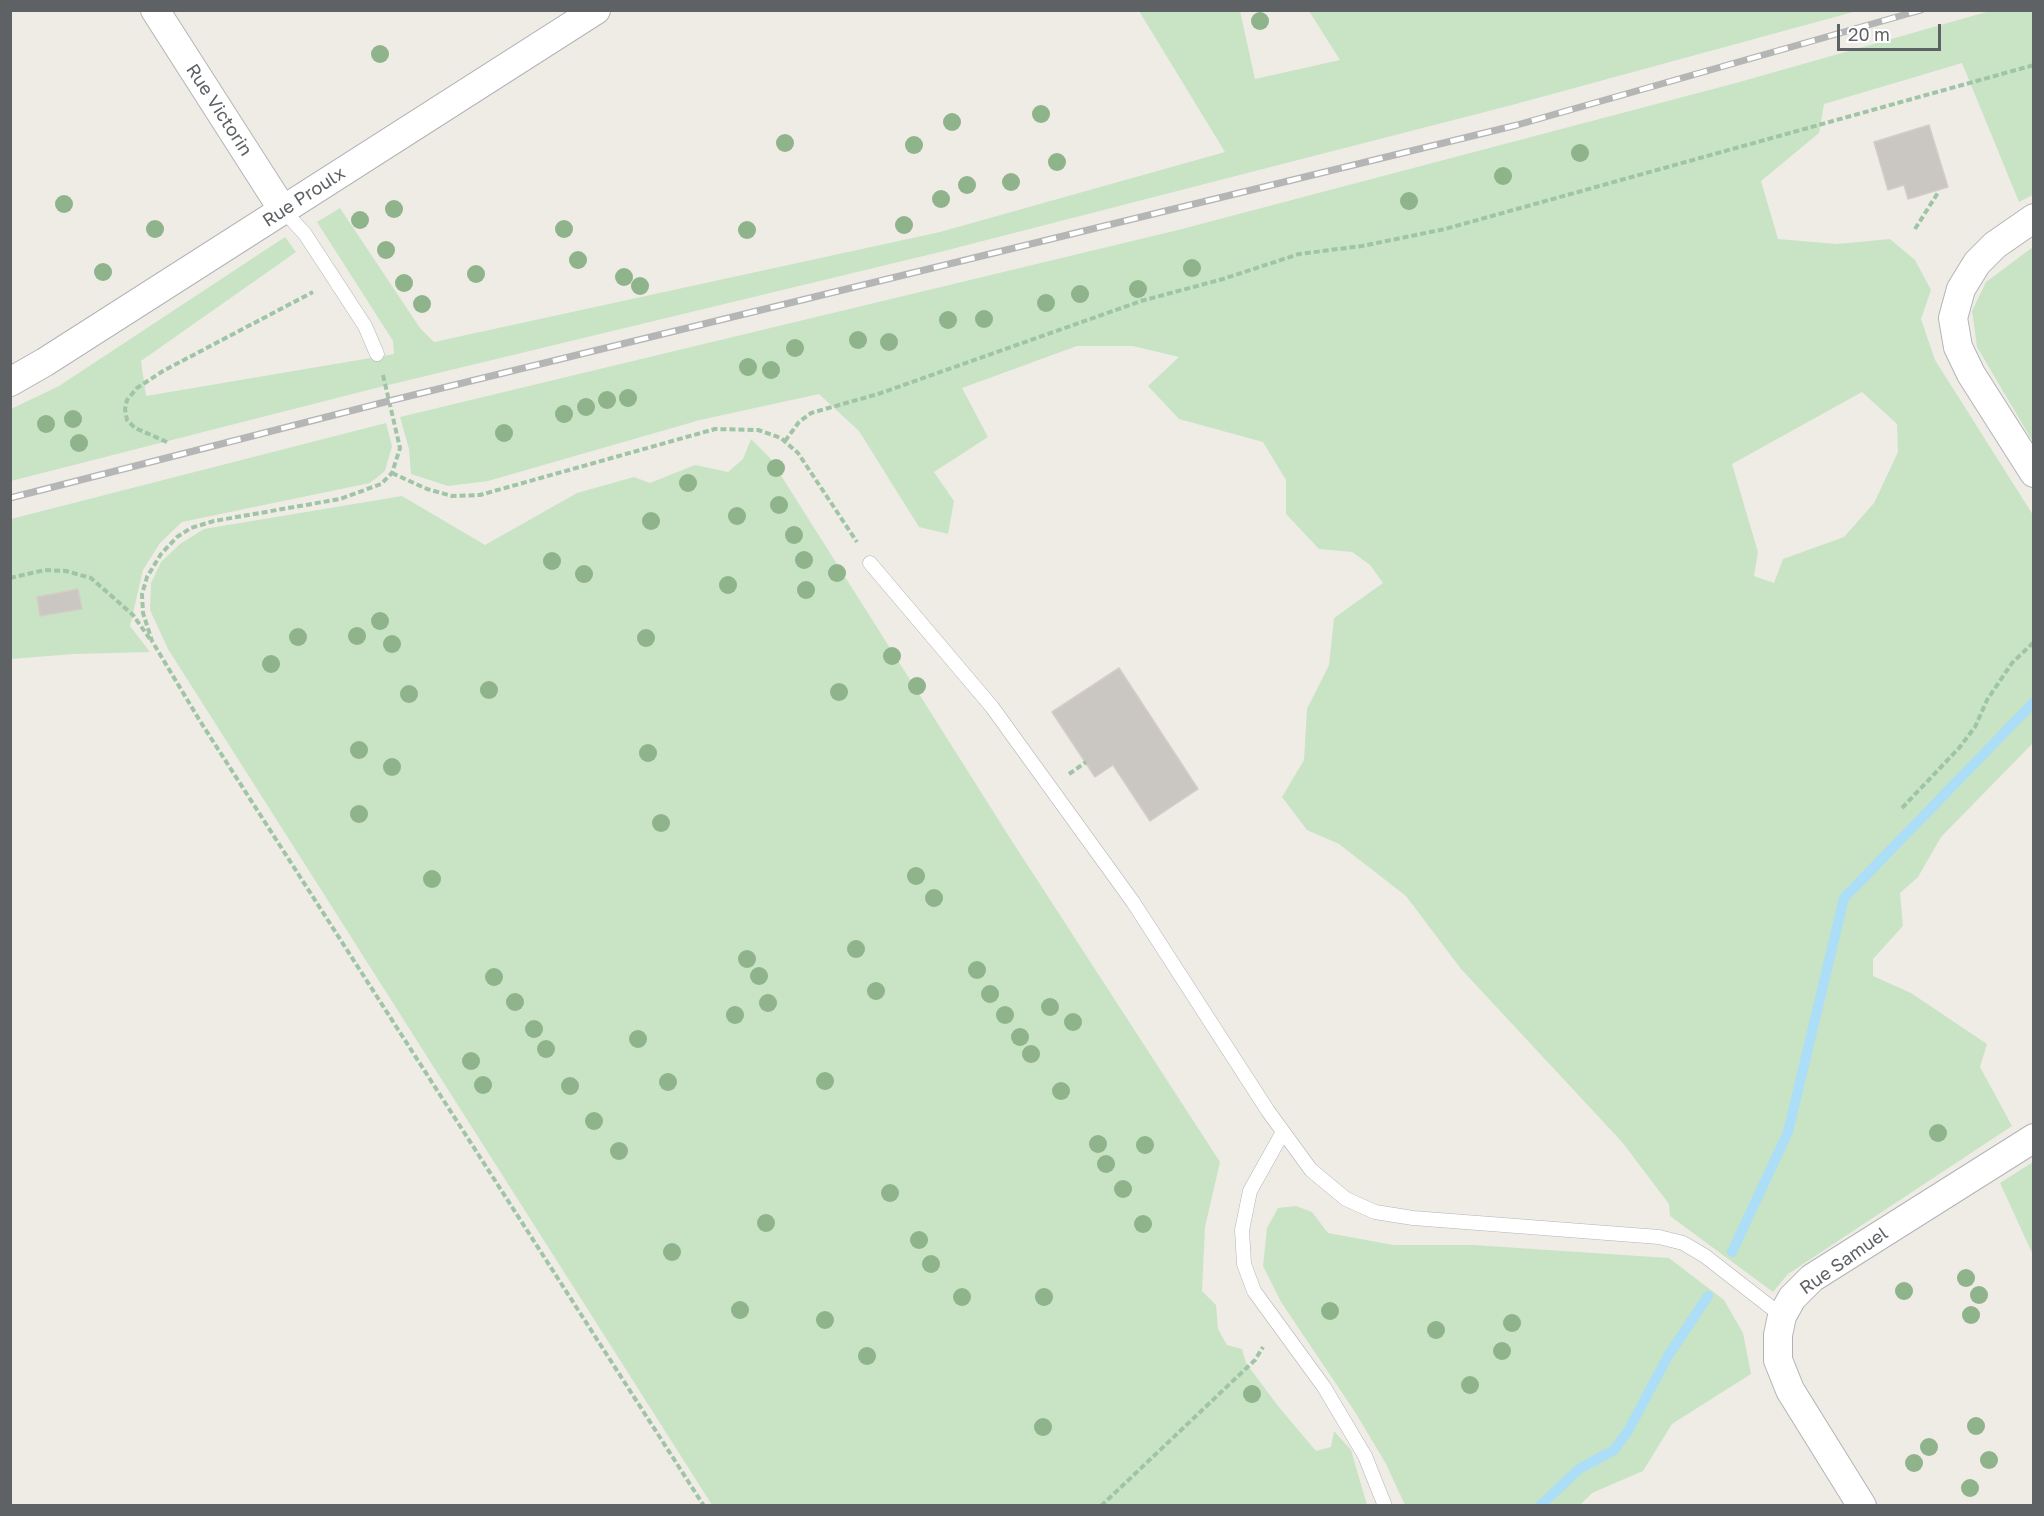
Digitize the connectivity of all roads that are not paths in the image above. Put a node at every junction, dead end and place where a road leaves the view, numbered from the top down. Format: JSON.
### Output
{"nodes":[{"id":1,"x":155,"y":10,"type":"edge"},
{"id":2,"x":596,"y":10,"type":"edge"},
{"id":3,"x":284,"y":210,"type":"junction"},
{"id":4,"x":2034,"y":218,"type":"edge"},
{"id":5,"x":377,"y":354,"type":"road end"},
{"id":6,"x":10,"y":382,"type":"edge"},
{"id":7,"x":2034,"y":473,"type":"edge"},
{"id":8,"x":870,"y":563,"type":"road end"},
{"id":9,"x":1283,"y":1132,"type":"junction"},
{"id":10,"x":2034,"y":1138,"type":"edge"},
{"id":11,"x":1782,"y":1316,"type":"junction"},
{"id":12,"x":1385,"y":1506,"type":"edge"},
{"id":13,"x":1862,"y":1506,"type":"edge"}],
"edges":[{"from":1,"to":3,"type":"street","name":"Rue Victorin"},
{"from":2,"to":3,"type":"street","name":"Rue Proulx"},
{"from":3,"to":5,"type":"lane"},
{"from":3,"to":6,"type":"street","name":"Rue Proulx"},
{"from":4,"to":7,"type":"street"},
{"from":8,"to":9,"type":"lane"},
{"from":9,"to":11,"type":"lane"},
{"from":9,"to":12,"type":"lane"},
{"from":10,"to":11,"type":"street","name":"Rue Samuel"},
{"from":11,"to":13,"type":"street","name":"Rue Samuel"}]}
